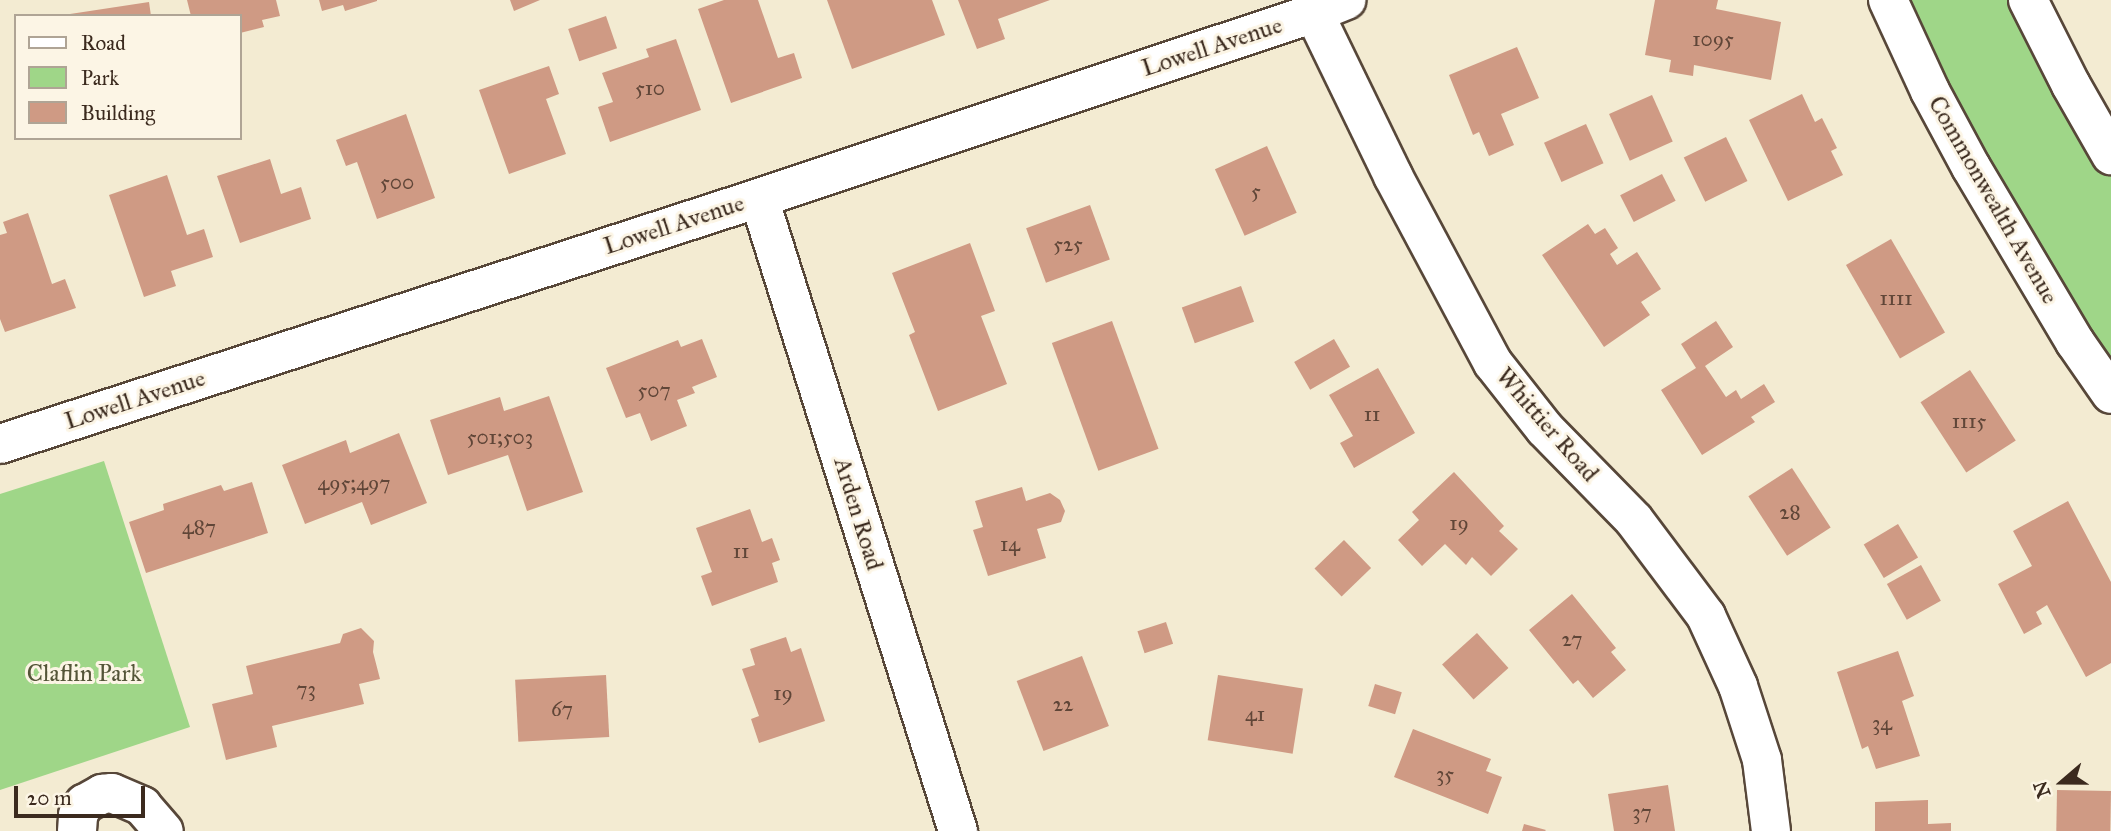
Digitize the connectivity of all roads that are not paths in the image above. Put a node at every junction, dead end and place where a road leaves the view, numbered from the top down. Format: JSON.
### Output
{"nodes":[{"id":1,"x":1888,"y":0,"type":"edge"},
{"id":2,"x":2028,"y":0,"type":"edge"},
{"id":3,"x":1330,"y":7,"type":"edge"},
{"id":4,"x":2111,"y":155,"type":"edge"},
{"id":5,"x":759,"y":198,"type":"junction"},
{"id":6,"x":2111,"y":394,"type":"edge"},
{"id":7,"x":0,"y":444,"type":"edge"},
{"id":8,"x":77,"y":831,"type":"edge"},
{"id":9,"x":164,"y":831,"type":"edge"},
{"id":10,"x":958,"y":831,"type":"edge"},
{"id":11,"x":1771,"y":831,"type":"edge"}],
"edges":[{"from":1,"to":6,"type":"street","name":"Commonwealth Avenue"},
{"from":2,"to":4,"type":"street"},
{"from":3,"to":5,"type":"street","name":"Lowell Avenue"},
{"from":3,"to":11,"type":"street","name":"Whittier Road"},
{"from":5,"to":7,"type":"street","name":"Lowell Avenue"},
{"from":5,"to":10,"type":"street","name":"Arden Road"},
{"from":8,"to":9,"type":"street"}]}
